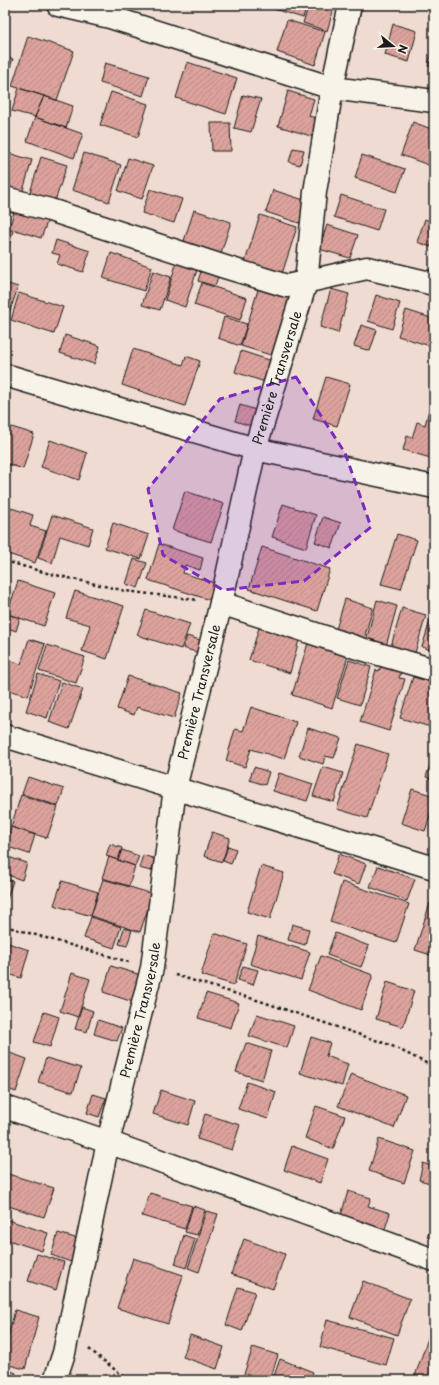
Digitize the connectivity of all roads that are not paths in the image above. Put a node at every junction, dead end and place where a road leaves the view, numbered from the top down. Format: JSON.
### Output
{"nodes":[{"id":1,"x":58,"y":5,"type":"edge"},
{"id":2,"x":350,"y":5,"type":"edge"},
{"id":3,"x":332,"y":88,"type":"junction"},
{"id":4,"x":434,"y":101,"type":"edge"},
{"id":5,"x":5,"y":198,"type":"edge"},
{"id":6,"x":306,"y":282,"type":"junction"},
{"id":7,"x":434,"y":284,"type":"edge"},
{"id":8,"x":5,"y":374,"type":"edge"},
{"id":9,"x":256,"y":449,"type":"junction"},
{"id":10,"x":434,"y":487,"type":"edge"},
{"id":11,"x":221,"y":603,"type":"junction"},
{"id":12,"x":434,"y":670,"type":"edge"},
{"id":13,"x":5,"y":736,"type":"edge"},
{"id":14,"x":175,"y":788,"type":"junction"},
{"id":15,"x":434,"y":868,"type":"edge"},
{"id":16,"x":5,"y":1107,"type":"edge"},
{"id":17,"x":108,"y":1142,"type":"junction"},
{"id":18,"x":434,"y":1260,"type":"edge"},
{"id":19,"x":55,"y":1380,"type":"edge"}],
"edges":[{"from":1,"to":3,"type":"street"},
{"from":2,"to":3,"type":"street","name":"Première Transversale"},
{"from":3,"to":4,"type":"street"},
{"from":3,"to":6,"type":"street","name":"Première Transversale"},
{"from":5,"to":6,"type":"street"},
{"from":6,"to":7,"type":"street"},
{"from":6,"to":9,"type":"street","name":"Première Transversale"},
{"from":8,"to":9,"type":"street"},
{"from":9,"to":10,"type":"street"},
{"from":9,"to":11,"type":"street","name":"Première Transversale"},
{"from":11,"to":12,"type":"street"},
{"from":11,"to":14,"type":"street","name":"Première Transversale"},
{"from":13,"to":14,"type":"street"},
{"from":14,"to":15,"type":"street"},
{"from":14,"to":17,"type":"street","name":"Première Transversale"},
{"from":16,"to":17,"type":"street"},
{"from":17,"to":18,"type":"street"},
{"from":17,"to":19,"type":"street","name":"Première Transversale"}]}
